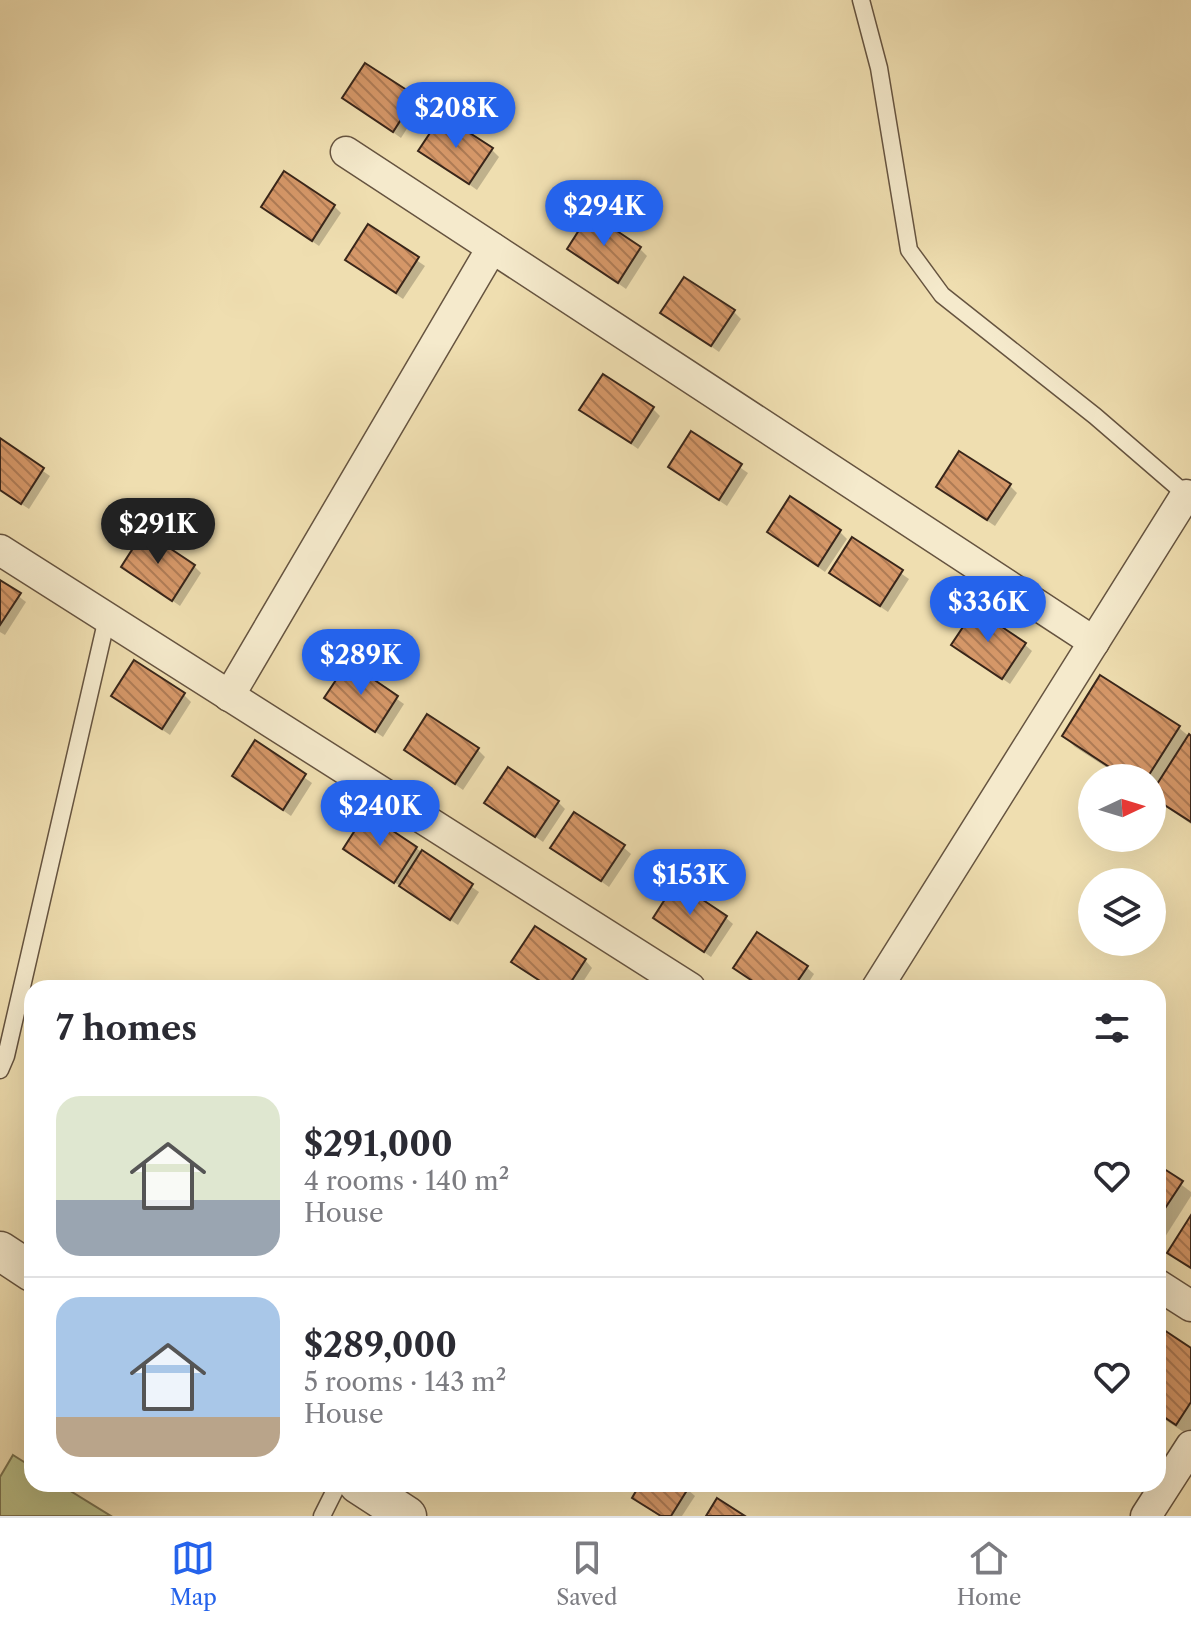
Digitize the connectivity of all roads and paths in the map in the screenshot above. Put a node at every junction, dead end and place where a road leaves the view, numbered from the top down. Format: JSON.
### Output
{"nodes":[{"id":1,"x":861,"y":0,"type":"edge"},
{"id":2,"x":346,"y":152,"type":"dead end"},
{"id":3,"x":492,"y":248,"type":"junction"},
{"id":4,"x":1189,"y":497,"type":"edge"},
{"id":5,"x":0,"y":550,"type":"edge"},
{"id":6,"x":107,"y":618,"type":"junction"},
{"id":7,"x":1094,"y":642,"type":"junction"},
{"id":8,"x":229,"y":696,"type":"junction"},
{"id":9,"x":677,"y":980,"type":"edge"},
{"id":10,"x":882,"y":980,"type":"edge"},
{"id":11,"x":0,"y":1070,"type":"edge"},
{"id":12,"x":0,"y":1251,"type":"edge"},
{"id":13,"x":24,"y":1267,"type":"edge"},
{"id":14,"x":1166,"y":1290,"type":"edge"},
{"id":15,"x":1191,"y":1306,"type":"edge"},
{"id":16,"x":1191,"y":1446,"type":"edge"},
{"id":17,"x":1166,"y":1485,"type":"edge"},
{"id":18,"x":334,"y":1492,"type":"edge"},
{"id":19,"x":370,"y":1492,"type":"edge"},
{"id":20,"x":1161,"y":1492,"type":"edge"},
{"id":21,"x":322,"y":1516,"type":"edge"},
{"id":22,"x":407,"y":1516,"type":"edge"},
{"id":23,"x":1146,"y":1516,"type":"edge"}],
"edges":[{"from":1,"to":4,"type":"lane"},
{"from":2,"to":3,"type":"street"},
{"from":3,"to":7,"type":"street"},
{"from":3,"to":8,"type":"street"},
{"from":4,"to":7,"type":"street"},
{"from":5,"to":6,"type":"street"},
{"from":6,"to":8,"type":"street"},
{"from":6,"to":11,"type":"lane"},
{"from":7,"to":10,"type":"street"},
{"from":8,"to":9,"type":"street"},
{"from":12,"to":13,"type":"street"},
{"from":14,"to":15,"type":"street"},
{"from":16,"to":17,"type":"street"},
{"from":18,"to":21,"type":"lane"},
{"from":19,"to":22,"type":"street"},
{"from":20,"to":23,"type":"street"}]}
